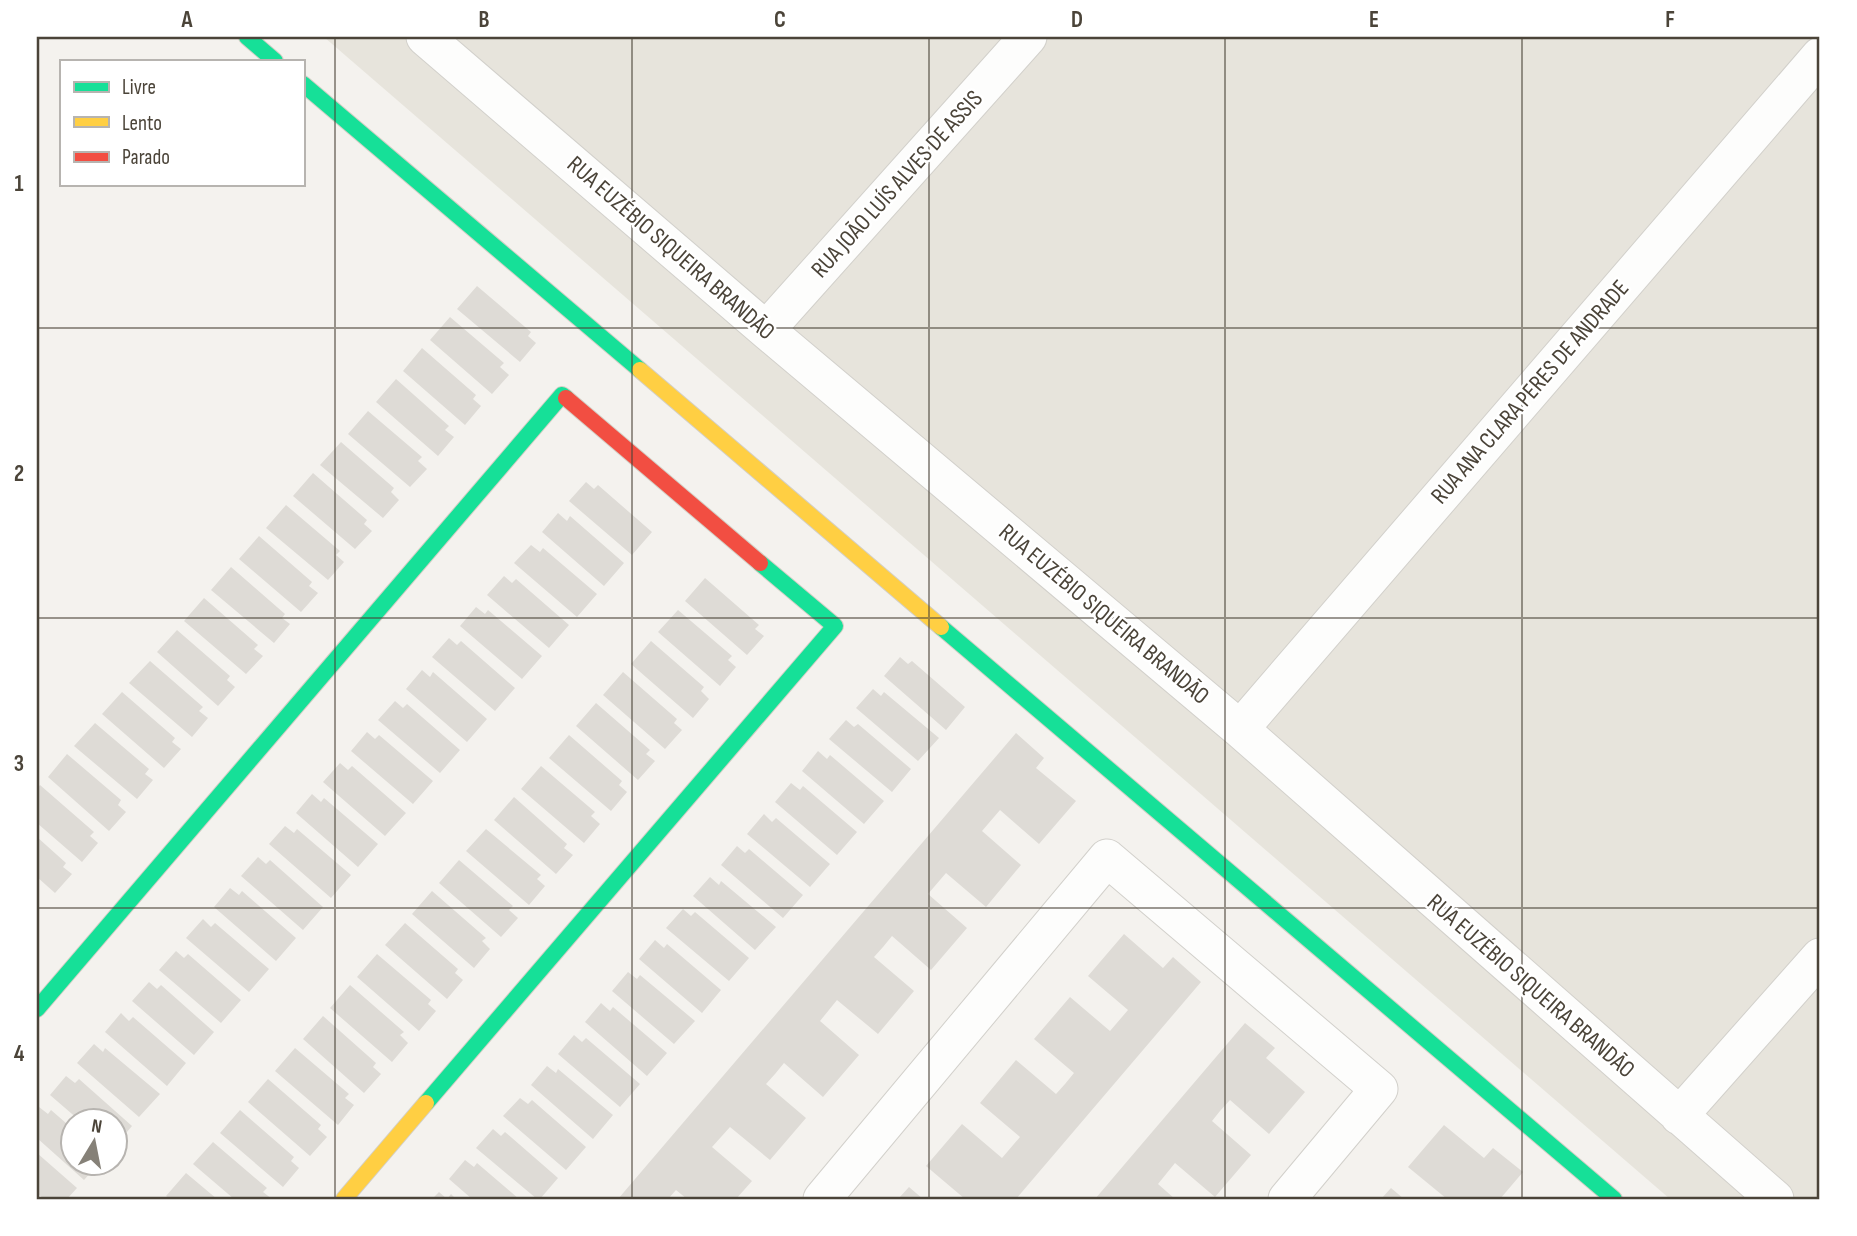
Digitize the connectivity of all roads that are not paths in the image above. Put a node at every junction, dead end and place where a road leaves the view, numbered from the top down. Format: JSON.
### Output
{"nodes":[{"id":1,"x":247,"y":37,"type":"edge"},
{"id":2,"x":425,"y":37,"type":"edge"},
{"id":3,"x":1028,"y":37,"type":"edge"},
{"id":4,"x":1820,"y":56,"type":"edge"},
{"id":5,"x":274,"y":60,"type":"edge"},
{"id":6,"x":304,"y":85,"type":"edge"},
{"id":7,"x":766,"y":330,"type":"junction"},
{"id":8,"x":1240,"y":729,"type":"junction"},
{"id":9,"x":1820,"y":957,"type":"edge"},
{"id":10,"x":37,"y":1009,"type":"edge"},
{"id":11,"x":1679,"y":1116,"type":"junction"},
{"id":12,"x":344,"y":1199,"type":"edge"},
{"id":13,"x":822,"y":1199,"type":"edge"},
{"id":14,"x":1287,"y":1199,"type":"edge"},
{"id":15,"x":1614,"y":1199,"type":"edge"},
{"id":16,"x":1776,"y":1199,"type":"edge"}],
"edges":[{"from":1,"to":5,"type":"street"},
{"from":2,"to":7,"type":"street","name":"RUA EUZÉBIO SIQUEIRA BRANDÃO"},
{"from":3,"to":7,"type":"street","name":"RUA JOÃO LUÍS ALVES DE ASSIS"},
{"from":4,"to":8,"type":"street","name":"RUA ANA CLARA PERES DE ANDRADE"},
{"from":6,"to":15,"type":"street"},
{"from":7,"to":8,"type":"street","name":"RUA EUZÉBIO SIQUEIRA BRANDÃO"},
{"from":8,"to":11,"type":"street","name":"RUA EUZÉBIO SIQUEIRA BRANDÃO"},
{"from":9,"to":11,"type":"street"},
{"from":10,"to":12,"type":"street"},
{"from":11,"to":16,"type":"street","name":"RUA EUZÉBIO SIQUEIRA BRANDÃO"},
{"from":13,"to":14,"type":"street"}]}
